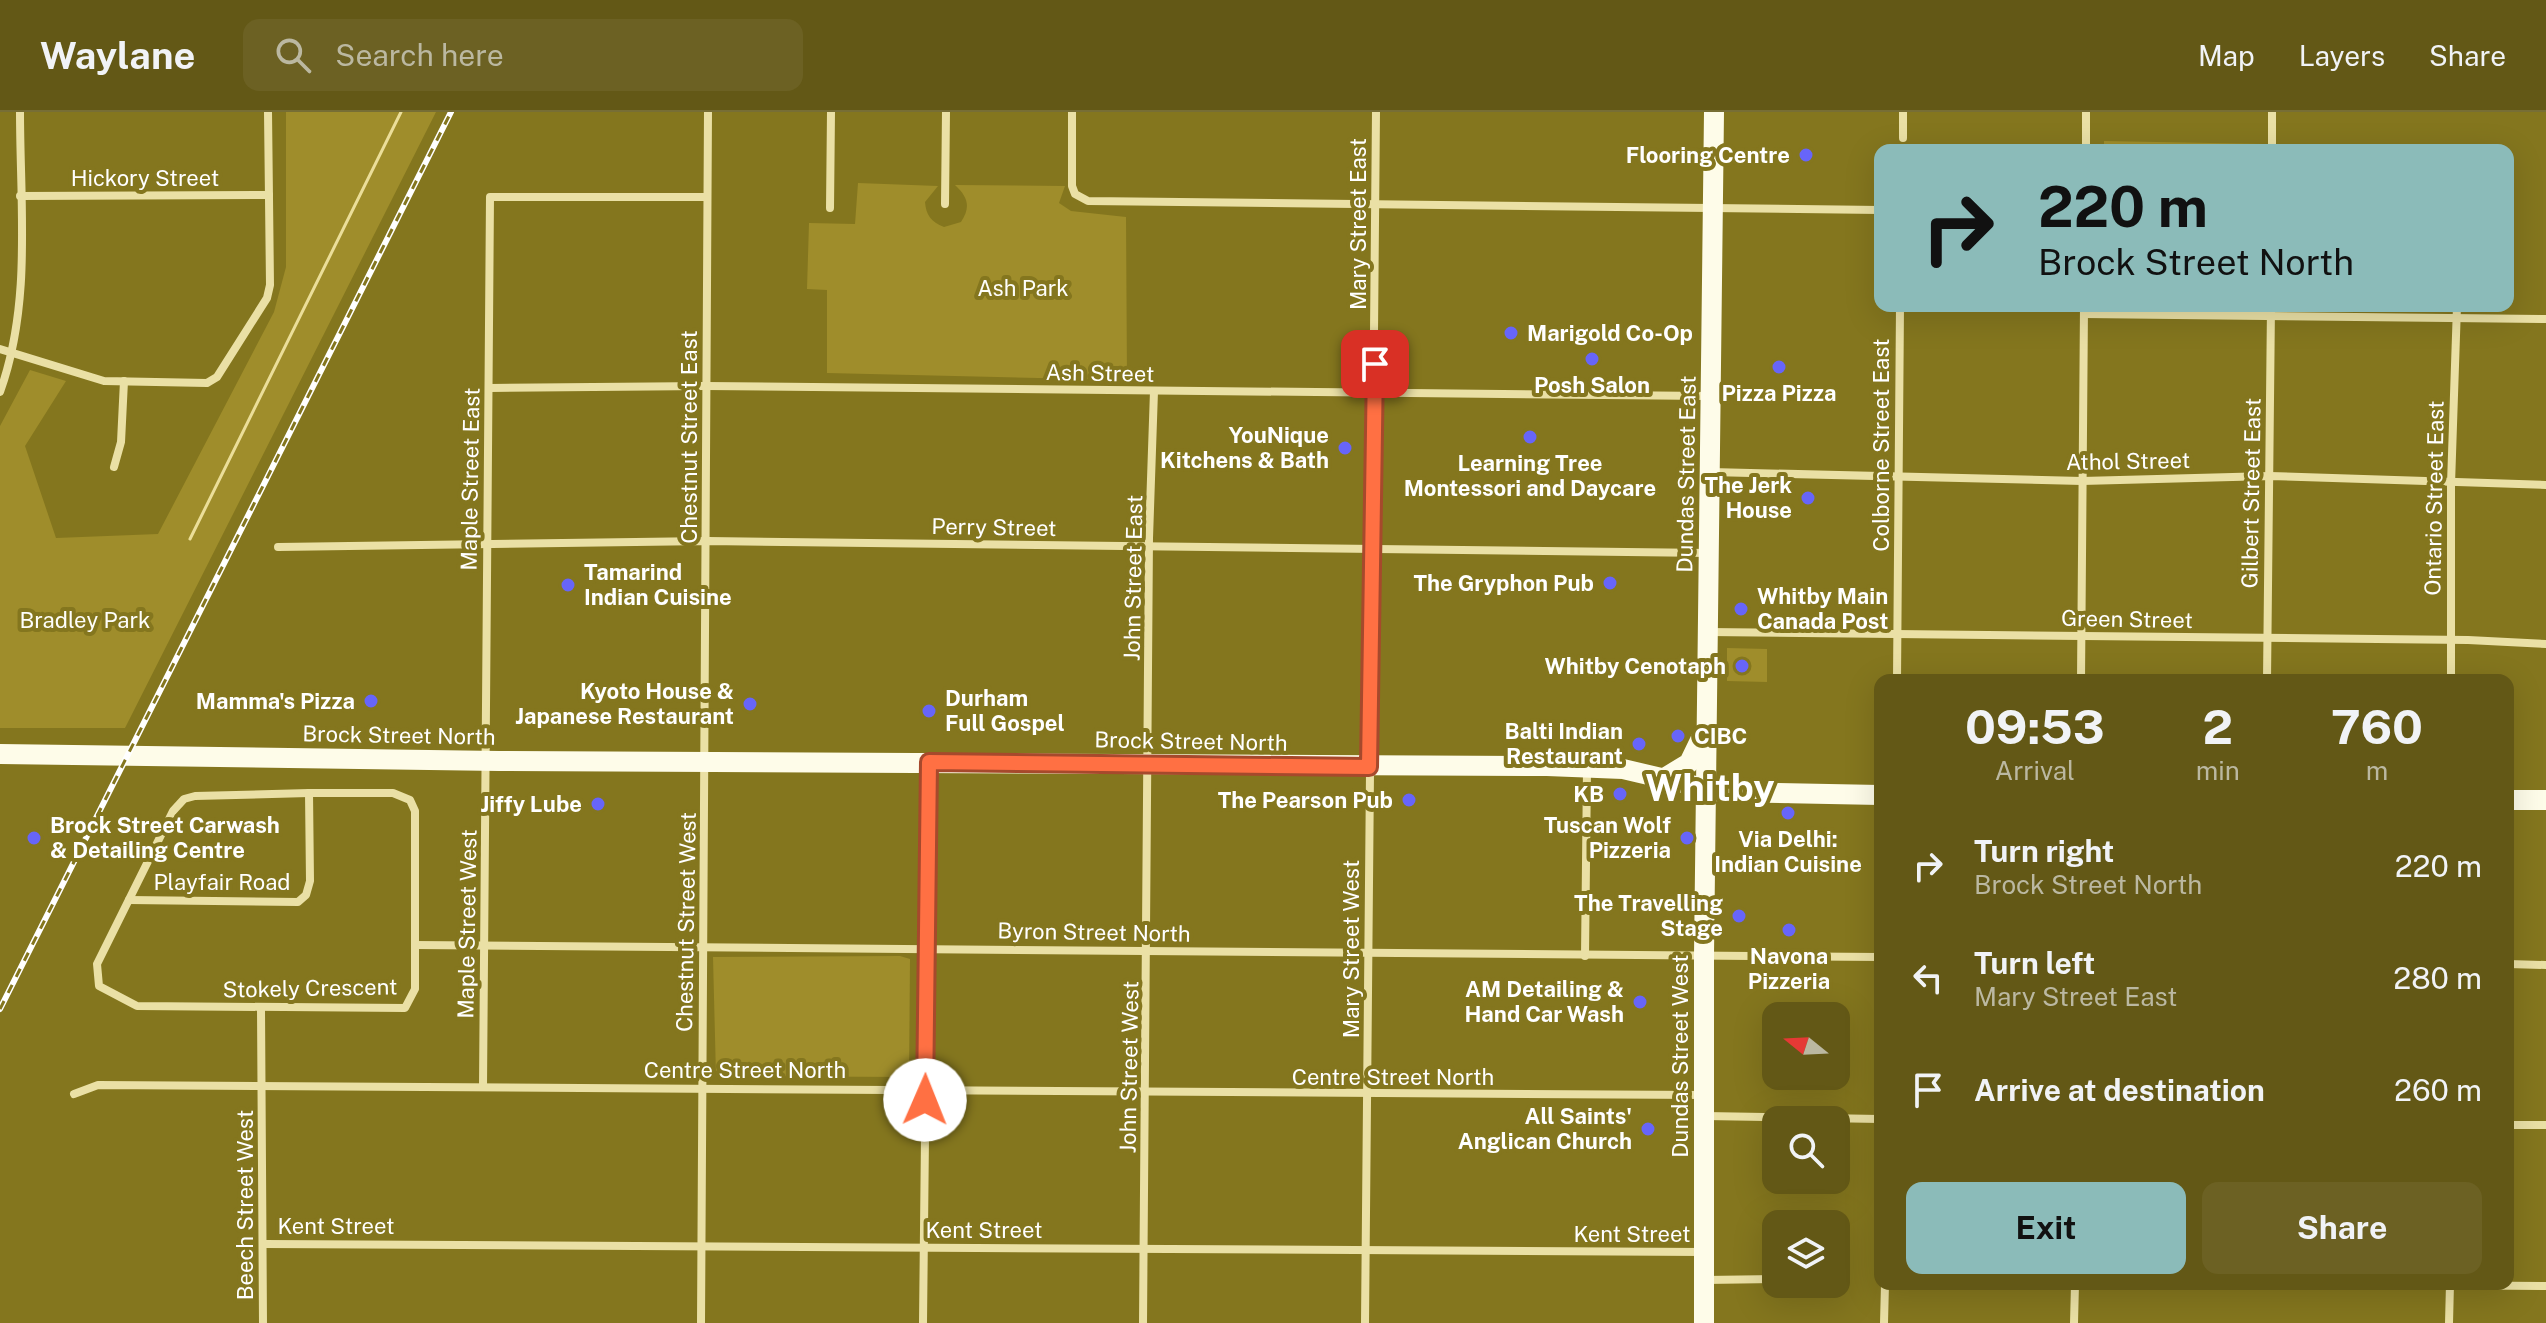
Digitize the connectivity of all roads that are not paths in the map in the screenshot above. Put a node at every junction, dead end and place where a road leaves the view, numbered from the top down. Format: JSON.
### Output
{"nodes":[{"id":1,"x":20,"y":112,"type":"edge"},
{"id":2,"x":268,"y":112,"type":"edge"},
{"id":3,"x":708,"y":112,"type":"edge"},
{"id":4,"x":831,"y":112,"type":"edge"},
{"id":5,"x":946,"y":112,"type":"edge"},
{"id":6,"x":1072,"y":112,"type":"edge"},
{"id":7,"x":1376,"y":112,"type":"edge"},
{"id":8,"x":1714,"y":112,"type":"edge"},
{"id":9,"x":1903,"y":112,"type":"edge"},
{"id":10,"x":2086,"y":112,"type":"edge"},
{"id":11,"x":2272,"y":112,"type":"edge"},
{"id":12,"x":1903,"y":138,"type":"dead end"},
{"id":13,"x":2086,"y":144,"type":"edge"},
{"id":14,"x":2272,"y":144,"type":"edge"},
{"id":15,"x":269,"y":195,"type":"junction"},
{"id":16,"x":20,"y":196,"type":"junction"},
{"id":17,"x":706,"y":197,"type":"junction"},
{"id":18,"x":945,"y":204,"type":"dead end"},
{"id":19,"x":1376,"y":204,"type":"junction"},
{"id":20,"x":1713,"y":207,"type":"junction"},
{"id":21,"x":830,"y":208,"type":"dead end"},
{"id":22,"x":1874,"y":210,"type":"edge"},
{"id":23,"x":1900,"y":312,"type":"edge"},
{"id":24,"x":2084,"y":312,"type":"edge"},
{"id":25,"x":2271,"y":312,"type":"edge"},
{"id":26,"x":2456,"y":312,"type":"edge"},
{"id":27,"x":2467,"y":312,"type":"edge"},
{"id":28,"x":2546,"y":319,"type":"edge"},
{"id":29,"x":0,"y":349,"type":"edge"},
{"id":30,"x":13,"y":356,"type":"junction"},
{"id":31,"x":124,"y":381,"type":"junction"},
{"id":32,"x":706,"y":386,"type":"junction"},
{"id":33,"x":490,"y":388,"type":"junction"},
{"id":34,"x":1154,"y":391,"type":"junction"},
{"id":35,"x":0,"y":392,"type":"edge"},
{"id":36,"x":1375,"y":392,"type":"junction"},
{"id":37,"x":1711,"y":396,"type":"junction"},
{"id":38,"x":114,"y":467,"type":"dead end"},
{"id":39,"x":1710,"y":472,"type":"junction"},
{"id":40,"x":1899,"y":474,"type":"junction"},
{"id":41,"x":2270,"y":476,"type":"junction"},
{"id":42,"x":2082,"y":481,"type":"junction"},
{"id":43,"x":2451,"y":484,"type":"junction"},
{"id":44,"x":2546,"y":485,"type":"edge"},
{"id":45,"x":708,"y":541,"type":"junction"},
{"id":46,"x":487,"y":544,"type":"junction"},
{"id":47,"x":278,"y":547,"type":"dead end"},
{"id":48,"x":1149,"y":547,"type":"junction"},
{"id":49,"x":1374,"y":547,"type":"junction"},
{"id":50,"x":1709,"y":553,"type":"junction"},
{"id":51,"x":1708,"y":632,"type":"junction"},
{"id":52,"x":1898,"y":636,"type":"junction"},
{"id":53,"x":2080,"y":636,"type":"junction"},
{"id":54,"x":2267,"y":639,"type":"junction"},
{"id":55,"x":2450,"y":642,"type":"junction"},
{"id":56,"x":2546,"y":644,"type":"edge"},
{"id":57,"x":1897,"y":674,"type":"edge"},
{"id":58,"x":2081,"y":674,"type":"edge"},
{"id":59,"x":2267,"y":674,"type":"edge"},
{"id":60,"x":2451,"y":674,"type":"edge"},
{"id":61,"x":1707,"y":722,"type":"junction"},
{"id":62,"x":0,"y":754,"type":"edge"},
{"id":63,"x":486,"y":761,"type":"junction"},
{"id":64,"x":706,"y":761,"type":"junction"},
{"id":65,"x":929,"y":762,"type":"junction"},
{"id":66,"x":1150,"y":764,"type":"junction"},
{"id":67,"x":1369,"y":767,"type":"junction"},
{"id":68,"x":1587,"y":768,"type":"junction"},
{"id":69,"x":1666,"y":777,"type":"junction"},
{"id":70,"x":1706,"y":789,"type":"junction"},
{"id":71,"x":309,"y":793,"type":"junction"},
{"id":72,"x":1874,"y":795,"type":"edge"},
{"id":73,"x":2514,"y":800,"type":"edge"},
{"id":74,"x":2546,"y":800,"type":"edge"},
{"id":75,"x":129,"y":900,"type":"junction"},
{"id":76,"x":415,"y":945,"type":"junction"},
{"id":77,"x":485,"y":945,"type":"junction"},
{"id":78,"x":704,"y":946,"type":"junction"},
{"id":79,"x":926,"y":949,"type":"junction"},
{"id":80,"x":1149,"y":950,"type":"junction"},
{"id":81,"x":1369,"y":953,"type":"junction"},
{"id":82,"x":1704,"y":955,"type":"junction"},
{"id":83,"x":1585,"y":956,"type":"junction"},
{"id":84,"x":1874,"y":957,"type":"edge"},
{"id":85,"x":2514,"y":964,"type":"edge"},
{"id":86,"x":2546,"y":965,"type":"edge"},
{"id":87,"x":261,"y":1009,"type":"junction"},
{"id":88,"x":263,"y":1086,"type":"junction"},
{"id":89,"x":483,"y":1087,"type":"junction"},
{"id":90,"x":703,"y":1088,"type":"junction"},
{"id":91,"x":925,"y":1089,"type":"junction"},
{"id":92,"x":1147,"y":1093,"type":"junction"},
{"id":93,"x":74,"y":1094,"type":"dead end"},
{"id":94,"x":1368,"y":1094,"type":"junction"},
{"id":95,"x":1705,"y":1095,"type":"junction"},
{"id":96,"x":1705,"y":1116,"type":"junction"},
{"id":97,"x":1874,"y":1119,"type":"edge"},
{"id":98,"x":2514,"y":1125,"type":"edge"},
{"id":99,"x":2546,"y":1125,"type":"edge"},
{"id":100,"x":264,"y":1244,"type":"junction"},
{"id":101,"x":702,"y":1247,"type":"junction"},
{"id":102,"x":923,"y":1248,"type":"junction"},
{"id":103,"x":1144,"y":1249,"type":"junction"},
{"id":104,"x":1365,"y":1251,"type":"junction"},
{"id":105,"x":1704,"y":1252,"type":"junction"},
{"id":106,"x":1704,"y":1279,"type":"junction"},
{"id":107,"x":1762,"y":1279,"type":"edge"},
{"id":108,"x":2514,"y":1286,"type":"edge"},
{"id":109,"x":2546,"y":1286,"type":"edge"},
{"id":110,"x":1885,"y":1290,"type":"edge"},
{"id":111,"x":2075,"y":1290,"type":"edge"},
{"id":112,"x":2450,"y":1290,"type":"edge"},
{"id":113,"x":263,"y":1323,"type":"edge"},
{"id":114,"x":701,"y":1323,"type":"edge"},
{"id":115,"x":923,"y":1323,"type":"edge"},
{"id":116,"x":1143,"y":1323,"type":"edge"},
{"id":117,"x":1365,"y":1323,"type":"edge"},
{"id":118,"x":1704,"y":1323,"type":"edge"},
{"id":119,"x":1884,"y":1323,"type":"edge"},
{"id":120,"x":2074,"y":1323,"type":"edge"},
{"id":121,"x":2449,"y":1323,"type":"edge"}],
"edges":[{"from":1,"to":16,"type":"street"},
{"from":2,"to":15,"type":"street"},
{"from":3,"to":17,"type":"street","name":"Chestnut Street East"},
{"from":4,"to":21,"type":"street"},
{"from":5,"to":18,"type":"street"},
{"from":6,"to":19,"type":"street"},
{"from":7,"to":19,"type":"street","name":"Mary Street East"},
{"from":8,"to":20,"type":"main road","name":"Dundas Street East"},
{"from":9,"to":12,"type":"street"},
{"from":10,"to":13,"type":"street"},
{"from":11,"to":14,"type":"street"},
{"from":15,"to":16,"type":"street","name":"Hickory Street"},
{"from":15,"to":31,"type":"street"},
{"from":16,"to":30,"type":"street"},
{"from":17,"to":32,"type":"street","name":"Chestnut Street East"},
{"from":17,"to":33,"type":"street","name":"Maple Street East"},
{"from":19,"to":20,"type":"street"},
{"from":19,"to":36,"type":"street","name":"Mary Street East"},
{"from":20,"to":22,"type":"street"},
{"from":20,"to":37,"type":"main road","name":"Dundas Street East"},
{"from":23,"to":40,"type":"street","name":"Colborne Street East"},
{"from":24,"to":42,"type":"street"},
{"from":25,"to":41,"type":"street","name":"Gilbert Street East"},
{"from":26,"to":43,"type":"street","name":"Ontario Street East"},
{"from":27,"to":28,"type":"street"},
{"from":29,"to":30,"type":"street"},
{"from":30,"to":31,"type":"street"},
{"from":30,"to":35,"type":"street"},
{"from":31,"to":38,"type":"street"},
{"from":32,"to":33,"type":"street","name":"Ash Street"},
{"from":32,"to":34,"type":"street","name":"Ash Street"},
{"from":32,"to":45,"type":"street","name":"Chestnut Street East"},
{"from":33,"to":46,"type":"street","name":"Maple Street East"},
{"from":34,"to":36,"type":"street","name":"Ash Street"},
{"from":34,"to":48,"type":"street","name":"John Street East"},
{"from":36,"to":37,"type":"street","name":"Ash Street"},
{"from":36,"to":49,"type":"street","name":"Mary Street East"},
{"from":37,"to":39,"type":"main road","name":"Dundas Street East"},
{"from":39,"to":40,"type":"street","name":"Athol Street"},
{"from":39,"to":50,"type":"main road","name":"Dundas Street East"},
{"from":40,"to":42,"type":"street","name":"Athol Street"},
{"from":40,"to":52,"type":"street","name":"Colborne Street East"},
{"from":41,"to":42,"type":"street","name":"Athol Street"},
{"from":41,"to":43,"type":"street","name":"Athol Street"},
{"from":41,"to":54,"type":"street","name":"Gilbert Street East"},
{"from":42,"to":53,"type":"street"},
{"from":43,"to":44,"type":"street","name":"Athol Street"},
{"from":43,"to":55,"type":"street","name":"Ontario Street East"},
{"from":45,"to":46,"type":"street","name":"Perry Street"},
{"from":45,"to":48,"type":"street","name":"Perry Street"},
{"from":45,"to":64,"type":"street","name":"Chestnut Street East"},
{"from":46,"to":47,"type":"street","name":"Perry Street"},
{"from":46,"to":63,"type":"street","name":"Maple Street East"},
{"from":48,"to":49,"type":"street","name":"Perry Street"},
{"from":48,"to":66,"type":"street","name":"John Street East"},
{"from":49,"to":50,"type":"street","name":"Perry Street"},
{"from":49,"to":67,"type":"street","name":"Mary Street East"},
{"from":50,"to":51,"type":"main road","name":"Dundas Street East"},
{"from":51,"to":52,"type":"street","name":"Green Street"},
{"from":51,"to":61,"type":"main road","name":"Dundas Street East"},
{"from":52,"to":53,"type":"street","name":"Green Street"},
{"from":52,"to":57,"type":"street","name":"Colborne Street East"},
{"from":53,"to":54,"type":"street","name":"Green Street"},
{"from":53,"to":58,"type":"street"},
{"from":54,"to":55,"type":"street","name":"Green Street"},
{"from":54,"to":59,"type":"street","name":"Gilbert Street East"},
{"from":55,"to":56,"type":"street","name":"Green Street"},
{"from":55,"to":60,"type":"street","name":"Ontario Street East"},
{"from":61,"to":69,"type":"main road"},
{"from":61,"to":70,"type":"main road","name":"Dundas Street East"},
{"from":62,"to":63,"type":"main road","name":"Brock Street North"},
{"from":63,"to":64,"type":"main road","name":"Brock Street North"},
{"from":63,"to":77,"type":"street","name":"Maple Street West"},
{"from":64,"to":65,"type":"main road","name":"Brock Street North"},
{"from":64,"to":78,"type":"street","name":"Chestnut Street West"},
{"from":65,"to":66,"type":"main road","name":"Brock Street North"},
{"from":65,"to":79,"type":"street"},
{"from":66,"to":67,"type":"main road","name":"Brock Street North"},
{"from":66,"to":80,"type":"street","name":"John Street West"},
{"from":67,"to":68,"type":"main road","name":"Brock Street North"},
{"from":67,"to":81,"type":"street","name":"Mary Street West"},
{"from":68,"to":69,"type":"main road","name":"Brock Street North"},
{"from":68,"to":83,"type":"street"},
{"from":69,"to":70,"type":"main road","name":"Brock Street North"},
{"from":70,"to":72,"type":"main road","name":"Brock Street North"},
{"from":70,"to":82,"type":"main road","name":"Dundas Street West"},
{"from":71,"to":75,"type":"street","name":"Stokely Crescent"},
{"from":71,"to":75,"type":"street","name":"Playfair Road"},
{"from":71,"to":76,"type":"street","name":"Stokely Crescent"},
{"from":73,"to":74,"type":"main road"},
{"from":75,"to":87,"type":"street","name":"Stokely Crescent"},
{"from":76,"to":77,"type":"street","name":"Byron Street North"},
{"from":76,"to":87,"type":"street","name":"Stokely Crescent"},
{"from":77,"to":78,"type":"street","name":"Byron Street North"},
{"from":77,"to":89,"type":"street","name":"Maple Street West"},
{"from":78,"to":79,"type":"street","name":"Byron Street North"},
{"from":78,"to":90,"type":"street","name":"Chestnut Street West"},
{"from":79,"to":80,"type":"street","name":"Byron Street North"},
{"from":79,"to":91,"type":"street"},
{"from":80,"to":81,"type":"street","name":"Byron Street North"},
{"from":80,"to":92,"type":"street","name":"John Street West"},
{"from":81,"to":83,"type":"street","name":"Byron Street North"},
{"from":81,"to":94,"type":"street","name":"Mary Street West"},
{"from":82,"to":83,"type":"street","name":"Byron Street North"},
{"from":82,"to":84,"type":"street","name":"Byron Street North"},
{"from":82,"to":95,"type":"main road","name":"Dundas Street West"},
{"from":85,"to":86,"type":"street"},
{"from":87,"to":88,"type":"street","name":"Beech Street West"},
{"from":88,"to":89,"type":"street","name":"Centre Street North"},
{"from":88,"to":93,"type":"street","name":"Centre Street North"},
{"from":88,"to":100,"type":"street","name":"Beech Street West"},
{"from":89,"to":90,"type":"street","name":"Centre Street North"},
{"from":90,"to":91,"type":"street","name":"Centre Street North"},
{"from":90,"to":101,"type":"street","name":"Chestnut Street West"},
{"from":91,"to":92,"type":"street","name":"Centre Street North"},
{"from":91,"to":102,"type":"street"},
{"from":92,"to":94,"type":"street","name":"Centre Street North"},
{"from":92,"to":103,"type":"street","name":"John Street West"},
{"from":94,"to":95,"type":"street","name":"Centre Street North"},
{"from":94,"to":104,"type":"street","name":"Mary Street West"},
{"from":95,"to":96,"type":"main road","name":"Dundas Street West"},
{"from":96,"to":97,"type":"street"},
{"from":96,"to":105,"type":"main road","name":"Dundas Street West"},
{"from":98,"to":99,"type":"street"},
{"from":100,"to":101,"type":"street","name":"Kent Street"},
{"from":100,"to":113,"type":"street","name":"Beech Street West"},
{"from":101,"to":102,"type":"street","name":"Kent Street"},
{"from":101,"to":114,"type":"street","name":"Chestnut Street West"},
{"from":102,"to":103,"type":"street","name":"Kent Street"},
{"from":102,"to":115,"type":"street"},
{"from":103,"to":104,"type":"street","name":"Kent Street"},
{"from":103,"to":116,"type":"street","name":"John Street West"},
{"from":104,"to":105,"type":"street","name":"Kent Street"},
{"from":104,"to":117,"type":"street","name":"Mary Street West"},
{"from":105,"to":106,"type":"main road","name":"Dundas Street West"},
{"from":106,"to":107,"type":"street"},
{"from":106,"to":118,"type":"main road","name":"Dundas Street West"},
{"from":108,"to":109,"type":"street"},
{"from":110,"to":119,"type":"street"},
{"from":111,"to":120,"type":"street"},
{"from":112,"to":121,"type":"street"}]}
